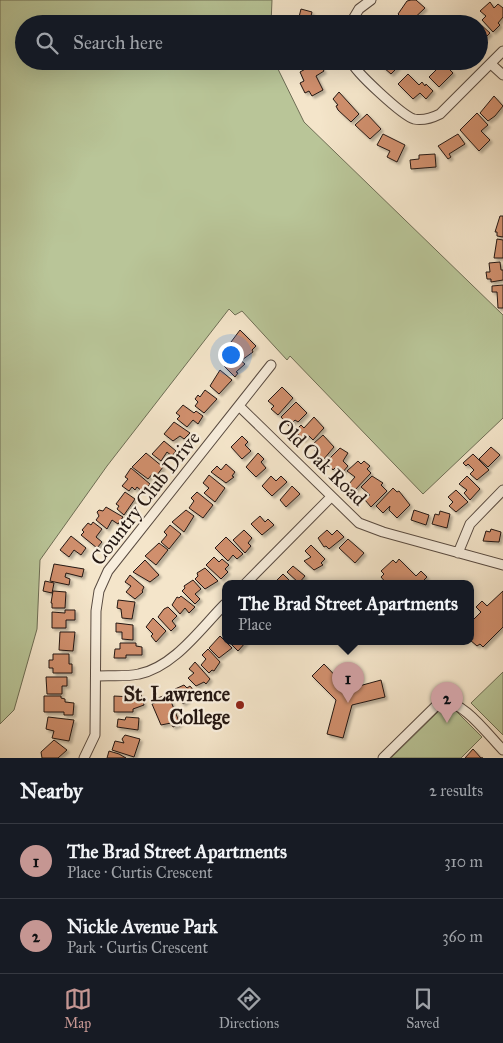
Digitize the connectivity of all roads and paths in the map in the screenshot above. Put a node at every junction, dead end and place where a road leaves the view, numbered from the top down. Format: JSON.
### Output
{"nodes":[{"id":1,"x":371,"y":0,"type":"edge"},
{"id":2,"x":355,"y":15,"type":"edge"},
{"id":3,"x":503,"y":52,"type":"edge"},
{"id":4,"x":491,"y":64,"type":"junction"},
{"id":5,"x":488,"y":67,"type":"edge"},
{"id":6,"x":360,"y":70,"type":"edge"},
{"id":7,"x":485,"y":70,"type":"edge"},
{"id":8,"x":503,"y":75,"type":"edge"},
{"id":9,"x":271,"y":366,"type":"dead end"},
{"id":10,"x":239,"y":406,"type":"junction"},
{"id":11,"x":503,"y":490,"type":"edge"},
{"id":12,"x":331,"y":497,"type":"junction"},
{"id":13,"x":458,"y":554,"type":"junction"},
{"id":14,"x":503,"y":565,"type":"edge"},
{"id":15,"x":249,"y":580,"type":"edge"},
{"id":16,"x":222,"y":608,"type":"edge"},
{"id":17,"x":96,"y":676,"type":"junction"},
{"id":18,"x":503,"y":750,"type":"edge"},
{"id":19,"x":84,"y":758,"type":"edge"},
{"id":20,"x":383,"y":758,"type":"edge"}],
"edges":[{"from":1,"to":2,"type":"street"},
{"from":3,"to":4,"type":"street"},
{"from":4,"to":5,"type":"street"},
{"from":4,"to":8,"type":"street"},
{"from":6,"to":7,"type":"street"},
{"from":9,"to":10,"type":"street","name":"Country Club Drive"},
{"from":10,"to":12,"type":"street","name":"Old Oak Road"},
{"from":10,"to":17,"type":"street","name":"Country Club Drive"},
{"from":11,"to":13,"type":"street"},
{"from":12,"to":13,"type":"street","name":"Old Oak Road"},
{"from":12,"to":15,"type":"street"},
{"from":13,"to":14,"type":"street","name":"Old Oak Road"},
{"from":16,"to":17,"type":"street"},
{"from":17,"to":19,"type":"street","name":"Country Club Drive"},
{"from":18,"to":20,"type":"street"}]}
